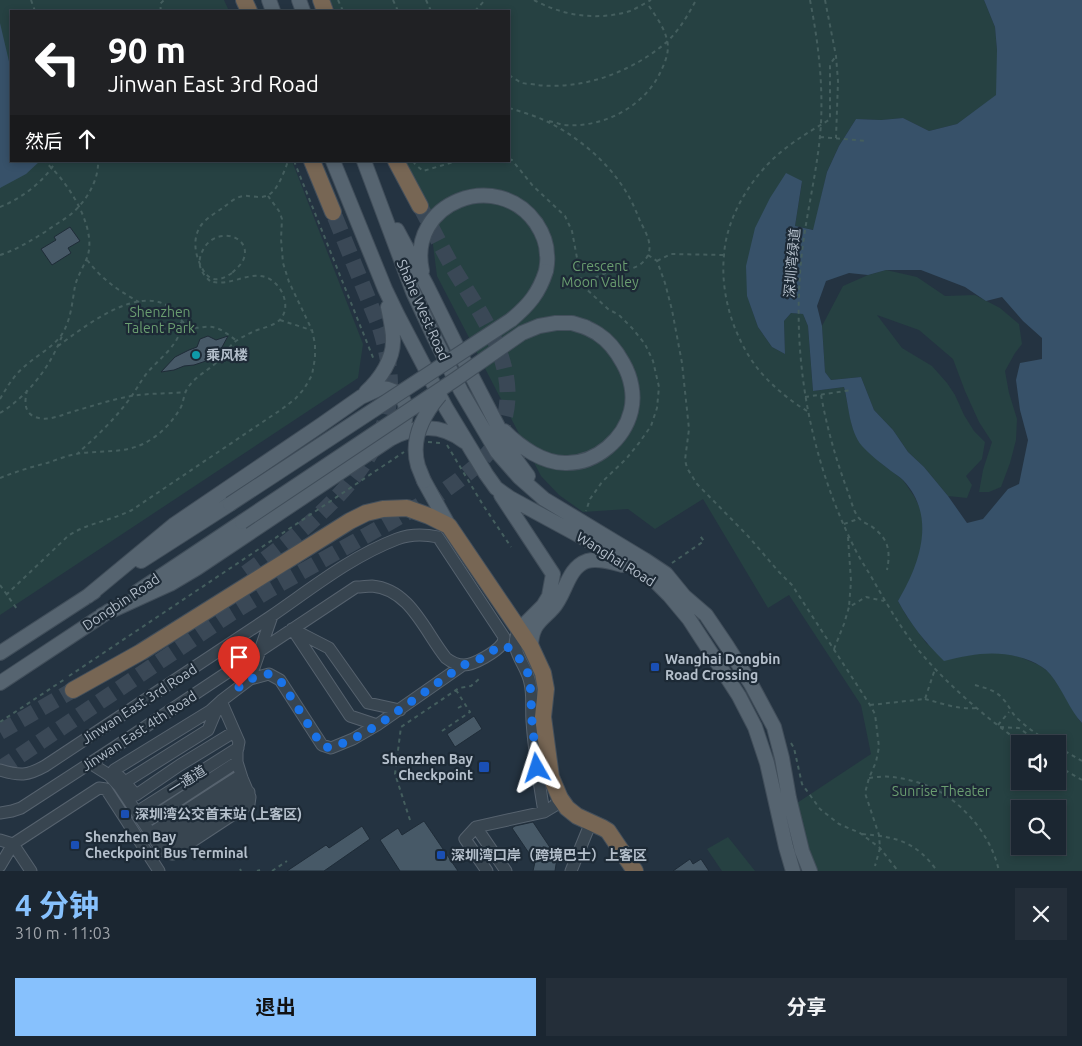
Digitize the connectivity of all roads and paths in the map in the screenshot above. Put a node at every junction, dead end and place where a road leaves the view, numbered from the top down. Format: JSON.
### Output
{"nodes":[{"id":1,"x":485,"y":0,"type":"edge"},
{"id":2,"x":534,"y":0,"type":"edge"},
{"id":3,"x":651,"y":0,"type":"edge"},
{"id":4,"x":696,"y":0,"type":"edge"},
{"id":5,"x":810,"y":0,"type":"edge"},
{"id":6,"x":825,"y":0,"type":"edge"},
{"id":7,"x":647,"y":2,"type":"junction"},
{"id":8,"x":476,"y":10,"type":"edge"},
{"id":9,"x":668,"y":40,"type":"junction"},
{"id":10,"x":836,"y":56,"type":"junction"},
{"id":11,"x":510,"y":76,"type":"edge"},
{"id":12,"x":510,"y":108,"type":"edge"},
{"id":13,"x":546,"y":121,"type":"junction"},
{"id":14,"x":821,"y":124,"type":"junction"},
{"id":15,"x":820,"y":137,"type":"junction"},
{"id":16,"x":836,"y":138,"type":"junction"},
{"id":17,"x":867,"y":141,"type":"dead end"},
{"id":18,"x":510,"y":159,"type":"edge"},
{"id":19,"x":45,"y":162,"type":"edge"},
{"id":20,"x":55,"y":162,"type":"edge"},
{"id":21,"x":98,"y":162,"type":"edge"},
{"id":22,"x":288,"y":162,"type":"edge"},
{"id":23,"x":294,"y":162,"type":"edge"},
{"id":24,"x":312,"y":162,"type":"edge"},
{"id":25,"x":333,"y":162,"type":"edge"},
{"id":26,"x":364,"y":162,"type":"edge"},
{"id":27,"x":397,"y":162,"type":"edge"},
{"id":28,"x":414,"y":162,"type":"edge"},
{"id":29,"x":454,"y":162,"type":"edge"},
{"id":30,"x":52,"y":168,"type":"junction"},
{"id":31,"x":372,"y":180,"type":"junction"},
{"id":32,"x":268,"y":196,"type":"junction"},
{"id":33,"x":78,"y":206,"type":"junction"},
{"id":34,"x":420,"y":206,"type":"tunnel mouth"},
{"id":35,"x":0,"y":207,"type":"edge"},
{"id":36,"x":333,"y":212,"type":"tunnel mouth"},
{"id":37,"x":0,"y":255,"type":"edge"},
{"id":38,"x":648,"y":255,"type":"junction"},
{"id":39,"x":724,"y":255,"type":"junction"},
{"id":40,"x":87,"y":260,"type":"junction"},
{"id":41,"x":657,"y":261,"type":"junction"},
{"id":42,"x":582,"y":285,"type":"junction"},
{"id":43,"x":427,"y":286,"type":"junction"},
{"id":44,"x":384,"y":289,"type":"junction"},
{"id":45,"x":139,"y":302,"type":"junction"},
{"id":46,"x":181,"y":320,"type":"junction"},
{"id":47,"x":280,"y":320,"type":"junction"},
{"id":48,"x":64,"y":330,"type":"junction"},
{"id":49,"x":312,"y":330,"type":"junction"},
{"id":50,"x":237,"y":341,"type":"junction"},
{"id":51,"x":645,"y":344,"type":"dead end"},
{"id":52,"x":58,"y":346,"type":"junction"},
{"id":53,"x":374,"y":360,"type":"dead end"},
{"id":54,"x":456,"y":380,"type":"junction"},
{"id":55,"x":27,"y":390,"type":"junction"},
{"id":56,"x":852,"y":390,"type":"dead end"},
{"id":57,"x":185,"y":392,"type":"junction"},
{"id":58,"x":821,"y":395,"type":"junction"},
{"id":59,"x":132,"y":396,"type":"junction"},
{"id":60,"x":361,"y":397,"type":"junction"},
{"id":61,"x":806,"y":397,"type":"junction"},
{"id":62,"x":0,"y":400,"type":"edge"},
{"id":63,"x":808,"y":412,"type":"junction"},
{"id":64,"x":0,"y":413,"type":"edge"},
{"id":65,"x":492,"y":414,"type":"junction"},
{"id":66,"x":390,"y":438,"type":"junction"},
{"id":67,"x":467,"y":444,"type":"junction"},
{"id":68,"x":497,"y":452,"type":"joint"},
{"id":69,"x":77,"y":454,"type":"junction"},
{"id":70,"x":0,"y":478,"type":"edge"},
{"id":71,"x":496,"y":488,"type":"junction"},
{"id":72,"x":544,"y":499,"type":"junction"},
{"id":73,"x":859,"y":518,"type":"junction"},
{"id":74,"x":844,"y":524,"type":"junction"},
{"id":75,"x":448,"y":526,"type":"junction"},
{"id":76,"x":848,"y":533,"type":"junction"},
{"id":77,"x":700,"y":536,"type":"dead end"},
{"id":78,"x":671,"y":563,"type":"dead end"},
{"id":79,"x":637,"y":569,"type":"junction"},
{"id":80,"x":887,"y":570,"type":"dead end"},
{"id":81,"x":246,"y":573,"type":"tunnel mouth"},
{"id":82,"x":0,"y":585,"type":"edge"},
{"id":83,"x":6,"y":595,"type":"junction"},
{"id":84,"x":88,"y":596,"type":"junction"},
{"id":85,"x":885,"y":601,"type":"junction"},
{"id":86,"x":849,"y":607,"type":"junction"},
{"id":87,"x":17,"y":610,"type":"dead end"},
{"id":88,"x":535,"y":614,"type":"junction"},
{"id":89,"x":102,"y":615,"type":"junction"},
{"id":90,"x":509,"y":615,"type":"junction"},
{"id":91,"x":272,"y":616,"type":"junction"},
{"id":92,"x":292,"y":629,"type":"junction"},
{"id":93,"x":519,"y":630,"type":"junction"},
{"id":94,"x":500,"y":646,"type":"junction"},
{"id":95,"x":834,"y":649,"type":"junction"},
{"id":96,"x":261,"y":650,"type":"junction"},
{"id":97,"x":524,"y":651,"type":"junction"},
{"id":98,"x":0,"y":653,"type":"edge"},
{"id":99,"x":463,"y":665,"type":"junction"},
{"id":100,"x":935,"y":669,"type":"junction"},
{"id":101,"x":250,"y":679,"type":"junction"},
{"id":102,"x":479,"y":679,"type":"dead end"},
{"id":103,"x":0,"y":683,"type":"edge"},
{"id":104,"x":975,"y":685,"type":"dead end"},
{"id":105,"x":456,"y":690,"type":"junction"},
{"id":106,"x":925,"y":698,"type":"junction"},
{"id":107,"x":221,"y":701,"type":"junction"},
{"id":108,"x":465,"y":704,"type":"junction"},
{"id":109,"x":870,"y":705,"type":"junction"},
{"id":110,"x":458,"y":708,"type":"dead end"},
{"id":111,"x":976,"y":708,"type":"junction"},
{"id":112,"x":400,"y":710,"type":"junction"},
{"id":113,"x":1010,"y":711,"type":"junction"},
{"id":114,"x":378,"y":725,"type":"junction"},
{"id":115,"x":999,"y":726,"type":"junction"},
{"id":116,"x":442,"y":731,"type":"dead end"},
{"id":117,"x":234,"y":732,"type":"junction"},
{"id":118,"x":1011,"y":735,"type":"edge"},
{"id":119,"x":1029,"y":735,"type":"edge"},
{"id":120,"x":1040,"y":735,"type":"edge"},
{"id":121,"x":238,"y":748,"type":"junction"},
{"id":122,"x":1068,"y":754,"type":"edge"},
{"id":123,"x":1082,"y":761,"type":"edge"},
{"id":124,"x":237,"y":762,"type":"junction"},
{"id":125,"x":90,"y":764,"type":"junction"},
{"id":126,"x":0,"y":770,"type":"edge"},
{"id":127,"x":114,"y":770,"type":"junction"},
{"id":128,"x":1066,"y":771,"type":"edge"},
{"id":129,"x":241,"y":774,"type":"junction"},
{"id":130,"x":868,"y":778,"type":"junction"},
{"id":131,"x":1082,"y":780,"type":"edge"},
{"id":132,"x":125,"y":782,"type":"junction"},
{"id":133,"x":560,"y":798,"type":"junction"},
{"id":134,"x":134,"y":808,"type":"junction"},
{"id":135,"x":544,"y":812,"type":"junction"},
{"id":136,"x":0,"y":813,"type":"edge"},
{"id":137,"x":410,"y":820,"type":"dead end"},
{"id":138,"x":591,"y":822,"type":"junction"},
{"id":139,"x":144,"y":823,"type":"junction"},
{"id":140,"x":476,"y":827,"type":"junction"},
{"id":141,"x":860,"y":833,"type":"dead end"},
{"id":142,"x":879,"y":835,"type":"junction"},
{"id":143,"x":0,"y":840,"type":"edge"},
{"id":144,"x":156,"y":841,"type":"junction"},
{"id":145,"x":13,"y":844,"type":"junction"},
{"id":146,"x":287,"y":861,"type":"dead end"},
{"id":147,"x":0,"y":866,"type":"edge"},
{"id":148,"x":874,"y":866,"type":"dead end"},
{"id":149,"x":31,"y":871,"type":"edge"},
{"id":150,"x":159,"y":871,"type":"edge"},
{"id":151,"x":272,"y":871,"type":"edge"},
{"id":152,"x":486,"y":871,"type":"edge"},
{"id":153,"x":506,"y":871,"type":"edge"},
{"id":154,"x":571,"y":871,"type":"edge"},
{"id":155,"x":635,"y":871,"type":"edge"},
{"id":156,"x":793,"y":871,"type":"edge"},
{"id":157,"x":810,"y":871,"type":"edge"},
{"id":158,"x":937,"y":871,"type":"edge"},
{"id":159,"x":999,"y":871,"type":"edge"}],
"edges":[{"from":1,"to":8,"type":"path"},
{"from":2,"to":7,"type":"path"},
{"from":3,"to":7,"type":"path"},
{"from":4,"to":9,"type":"path"},
{"from":5,"to":14,"type":"path","name":"深圳湾绿道"},
{"from":6,"to":10,"type":"path"},
{"from":7,"to":9,"type":"path"},
{"from":9,"to":11,"type":"path"},
{"from":9,"to":13,"type":"path"},
{"from":10,"to":14,"type":"path"},
{"from":10,"to":16,"type":"path"},
{"from":12,"to":13,"type":"path"},
{"from":13,"to":38,"type":"path"},
{"from":14,"to":15,"type":"path","name":"深圳湾绿道"},
{"from":14,"to":39,"type":"path"},
{"from":15,"to":16,"type":"path"},
{"from":15,"to":61,"type":"path","name":"深圳湾绿道"},
{"from":16,"to":17,"type":"path"},
{"from":18,"to":42,"type":"path"},
{"from":19,"to":30,"type":"path"},
{"from":20,"to":30,"type":"path"},
{"from":21,"to":33,"type":"path"},
{"from":22,"to":32,"type":"path"},
{"from":23,"to":53,"type":"path"},
{"from":24,"to":36,"type":"highway"},
{"from":25,"to":44,"type":"main road","name":"Shahe West Road"},
{"from":26,"to":31,"type":"main road","name":"Shahe West Road"},
{"from":27,"to":34,"type":"highway"},
{"from":28,"to":29,"type":"path"},
{"from":30,"to":33,"type":"path"},
{"from":30,"to":35,"type":"path"},
{"from":31,"to":43,"type":"main road"},
{"from":31,"to":68,"type":"main road","name":"Shahe West Road"},
{"from":32,"to":47,"type":"path","bridge":true},
{"from":32,"to":49,"type":"path"},
{"from":33,"to":37,"type":"path"},
{"from":33,"to":40,"type":"path"},
{"from":38,"to":41,"type":"path"},
{"from":38,"to":42,"type":"path"},
{"from":39,"to":41,"type":"path"},
{"from":39,"to":63,"type":"path"},
{"from":40,"to":45,"type":"path"},
{"from":40,"to":48,"type":"path"},
{"from":41,"to":95,"type":"path"},
{"from":42,"to":51,"type":"path"},
{"from":43,"to":65,"type":"main road"},
{"from":43,"to":84,"type":"main road","name":"Dongbin Road","bridge":true},
{"from":44,"to":60,"type":"main road"},
{"from":44,"to":67,"type":"main road","name":"Shahe West Road"},
{"from":45,"to":46,"type":"path"},
{"from":45,"to":52,"type":"path"},
{"from":46,"to":50,"type":"path"},
{"from":46,"to":59,"type":"path"},
{"from":47,"to":49,"type":"path"},
{"from":47,"to":50,"type":"path"},
{"from":48,"to":52,"type":"path"},
{"from":48,"to":62,"type":"path"},
{"from":49,"to":83,"type":"path"},
{"from":50,"to":57,"type":"path"},
{"from":52,"to":55,"type":"path"},
{"from":54,"to":65,"type":"main road","bridge":true},
{"from":54,"to":75,"type":"main road","bridge":true},
{"from":54,"to":89,"type":"main road","name":"Dongbin Road","bridge":true},
{"from":55,"to":59,"type":"path"},
{"from":55,"to":64,"type":"path"},
{"from":56,"to":58,"type":"path"},
{"from":57,"to":59,"type":"path"},
{"from":57,"to":69,"type":"path"},
{"from":58,"to":61,"type":"path"},
{"from":58,"to":73,"type":"path"},
{"from":59,"to":69,"type":"path"},
{"from":60,"to":66,"type":"main road"},
{"from":60,"to":84,"type":"main road"},
{"from":61,"to":63,"type":"path","name":"深圳湾绿道"},
{"from":63,"to":74,"type":"path","name":"深圳湾绿道"},
{"from":65,"to":72,"type":"main road"},
{"from":66,"to":67,"type":"main road"},
{"from":66,"to":89,"type":"main road"},
{"from":67,"to":71,"type":"main road","name":"Wanghai Road"},
{"from":68,"to":72,"type":"main road","name":"Wanghai Road"},
{"from":69,"to":70,"type":"path"},
{"from":71,"to":79,"type":"main road","name":"Wanghai Road"},
{"from":71,"to":88,"type":"main road"},
{"from":72,"to":157,"type":"main road","name":"Wanghai Road"},
{"from":73,"to":74,"type":"path"},
{"from":73,"to":80,"type":"path"},
{"from":74,"to":76,"type":"path","name":"深圳湾绿道"},
{"from":75,"to":81,"type":"highway"},
{"from":75,"to":90,"type":"highway"},
{"from":76,"to":85,"type":"path","name":"深圳湾绿道"},
{"from":76,"to":86,"type":"path"},
{"from":77,"to":78,"type":"path"},
{"from":79,"to":97,"type":"main road"},
{"from":79,"to":156,"type":"main road","name":"Wanghai Road"},
{"from":82,"to":83,"type":"path"},
{"from":83,"to":87,"type":"path"},
{"from":84,"to":98,"type":"main road","name":"Dongbin Road"},
{"from":85,"to":86,"type":"path"},
{"from":85,"to":100,"type":"path","name":"深圳湾绿道"},
{"from":86,"to":95,"type":"path"},
{"from":88,"to":90,"type":"main road"},
{"from":88,"to":93,"type":"main road"},
{"from":89,"to":103,"type":"main road","name":"Dongbin Road"},
{"from":90,"to":93,"type":"highway"},
{"from":91,"to":94,"type":"street","name":"Jinwan East 3rd Road"},
{"from":91,"to":96,"type":"street"},
{"from":91,"to":126,"type":"street","name":"Jinwan East 3rd Road"},
{"from":92,"to":96,"type":"street","name":"Jinwan East 4th Road"},
{"from":92,"to":99,"type":"street","name":"Jinwan East 4th Road"},
{"from":92,"to":112,"type":"street"},
{"from":92,"to":114,"type":"street"},
{"from":93,"to":97,"type":"highway"},
{"from":94,"to":97,"type":"street"},
{"from":94,"to":99,"type":"street"},
{"from":95,"to":109,"type":"path"},
{"from":96,"to":101,"type":"street"},
{"from":96,"to":125,"type":"street","name":"Jinwan East 4th Road"},
{"from":97,"to":133,"type":"highway"},
{"from":97,"to":135,"type":"street"},
{"from":99,"to":112,"type":"street"},
{"from":100,"to":106,"type":"path"},
{"from":100,"to":111,"type":"path","name":"深圳湾绿道"},
{"from":101,"to":107,"type":"street"},
{"from":101,"to":114,"type":"street"},
{"from":102,"to":105,"type":"path"},
{"from":104,"to":113,"type":"path"},
{"from":105,"to":108,"type":"path"},
{"from":105,"to":137,"type":"path"},
{"from":106,"to":109,"type":"path"},
{"from":106,"to":111,"type":"path"},
{"from":107,"to":117,"type":"street"},
{"from":107,"to":127,"type":"street"},
{"from":107,"to":132,"type":"street"},
{"from":108,"to":110,"type":"path"},
{"from":108,"to":116,"type":"path"},
{"from":109,"to":130,"type":"path"},
{"from":111,"to":115,"type":"path","name":"深圳湾绿道"},
{"from":112,"to":114,"type":"street"},
{"from":113,"to":115,"type":"path"},
{"from":113,"to":120,"type":"path"},
{"from":115,"to":118,"type":"path","name":"深圳湾绿道"},
{"from":115,"to":119,"type":"path"},
{"from":117,"to":121,"type":"street"},
{"from":117,"to":132,"type":"street"},
{"from":121,"to":124,"type":"street"},
{"from":121,"to":134,"type":"street","name":"一通道"},
{"from":122,"to":123,"type":"path"},
{"from":124,"to":129,"type":"street"},
{"from":124,"to":139,"type":"street"},
{"from":125,"to":127,"type":"street"},
{"from":125,"to":134,"type":"street"},
{"from":125,"to":136,"type":"street","name":"Jinwan East 4th Road"},
{"from":127,"to":132,"type":"street"},
{"from":128,"to":131,"type":"path"},
{"from":129,"to":144,"type":"street"},
{"from":129,"to":144,"type":"street"},
{"from":130,"to":142,"type":"path"},
{"from":130,"to":159,"type":"path"},
{"from":133,"to":135,"type":"street"},
{"from":133,"to":138,"type":"highway"},
{"from":134,"to":139,"type":"street"},
{"from":135,"to":140,"type":"street"},
{"from":138,"to":154,"type":"street"},
{"from":138,"to":155,"type":"highway"},
{"from":139,"to":144,"type":"street"},
{"from":140,"to":152,"type":"street"},
{"from":140,"to":153,"type":"street"},
{"from":141,"to":142,"type":"path"},
{"from":142,"to":148,"type":"path"},
{"from":142,"to":158,"type":"path"},
{"from":143,"to":145,"type":"street"},
{"from":145,"to":147,"type":"street"},
{"from":145,"to":149,"type":"street"},
{"from":145,"to":150,"type":"street"},
{"from":146,"to":151,"type":"path"}]}
